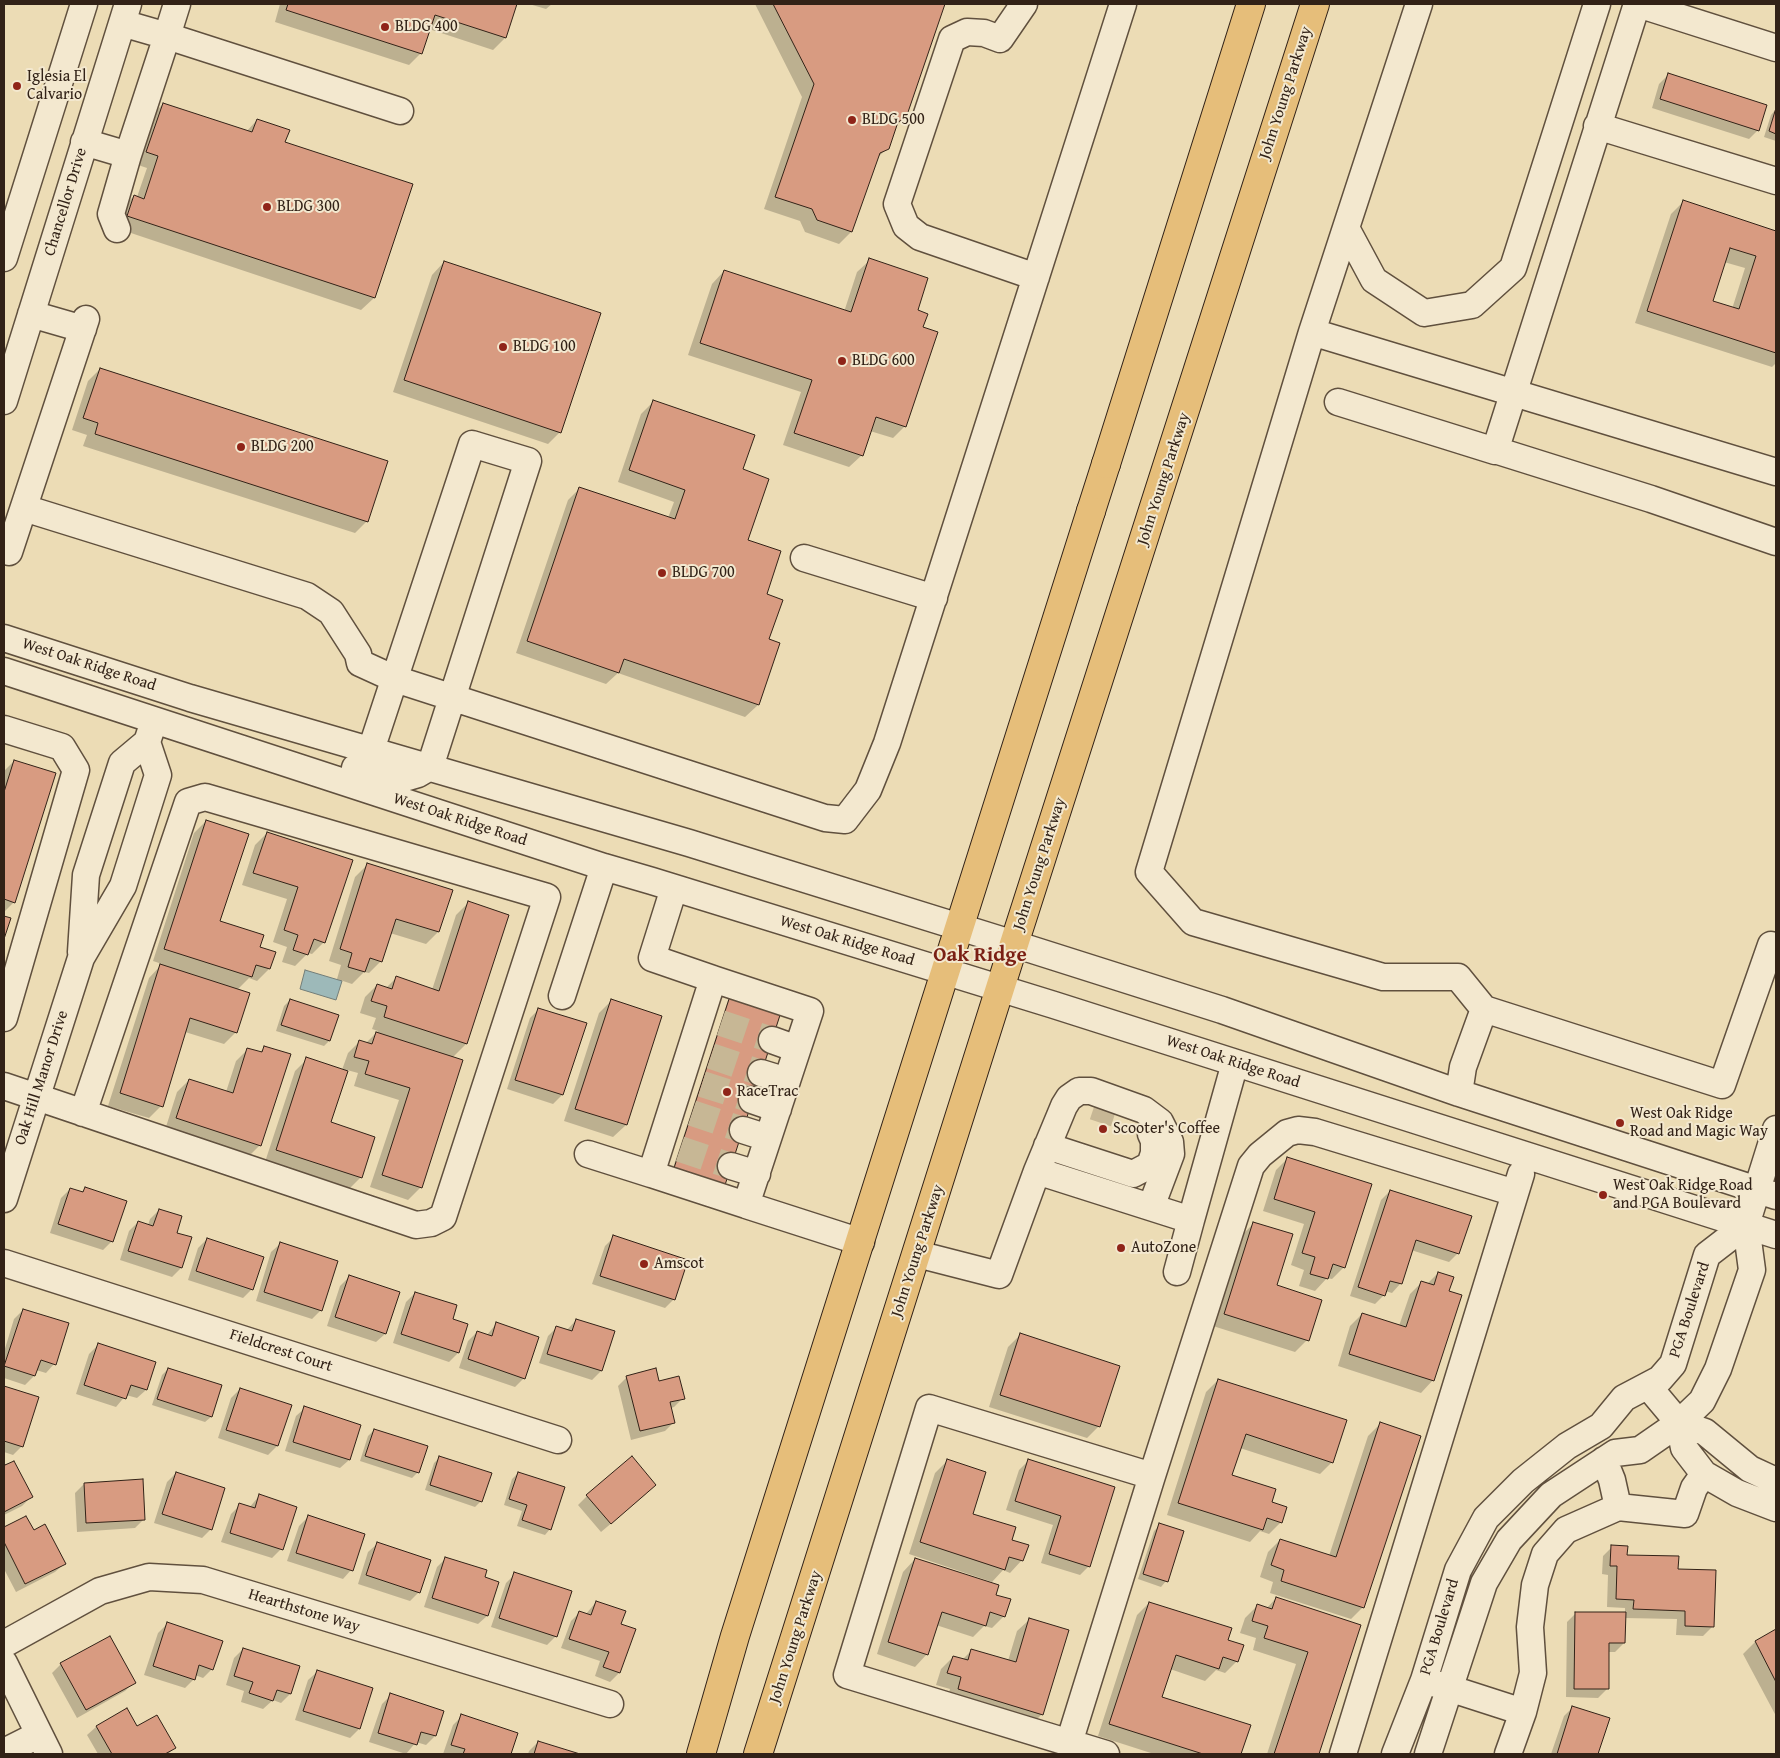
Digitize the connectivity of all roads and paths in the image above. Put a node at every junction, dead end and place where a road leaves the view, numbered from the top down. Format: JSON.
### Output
{"nodes":[{"id":1,"x":84,"y":4,"type":"edge"},
{"id":2,"x":177,"y":4,"type":"edge"},
{"id":3,"x":1024,"y":4,"type":"edge"},
{"id":4,"x":1123,"y":4,"type":"edge"},
{"id":5,"x":1250,"y":4,"type":"edge"},
{"id":6,"x":1314,"y":4,"type":"edge"},
{"id":7,"x":1419,"y":4,"type":"edge"},
{"id":8,"x":1597,"y":4,"type":"edge"},
{"id":9,"x":1638,"y":4,"type":"edge"},
{"id":10,"x":125,"y":13,"type":"edge"},
{"id":11,"x":167,"y":36,"type":"junction"},
{"id":12,"x":1776,"y":48,"type":"edge"},
{"id":13,"x":400,"y":111,"type":"dead end"},
{"id":14,"x":1597,"y":126,"type":"junction"},
{"id":15,"x":84,"y":142,"type":"junction"},
{"id":16,"x":128,"y":155,"type":"junction"},
{"id":17,"x":1776,"y":181,"type":"edge"},
{"id":18,"x":1346,"y":228,"type":"junction"},
{"id":19,"x":116,"y":229,"type":"dead end"},
{"id":20,"x":4,"y":258,"type":"edge"},
{"id":21,"x":1036,"y":276,"type":"junction"},
{"id":22,"x":31,"y":314,"type":"junction"},
{"id":23,"x":1312,"y":332,"type":"junction"},
{"id":24,"x":1513,"y":392,"type":"junction"},
{"id":25,"x":4,"y":401,"type":"edge"},
{"id":26,"x":1338,"y":402,"type":"dead end"},
{"id":27,"x":1495,"y":450,"type":"junction"},
{"id":28,"x":1776,"y":472,"type":"edge"},
{"id":29,"x":24,"y":508,"type":"junction"},
{"id":30,"x":1776,"y":542,"type":"edge"},
{"id":31,"x":9,"y":552,"type":"dead end"},
{"id":32,"x":804,"y":558,"type":"dead end"},
{"id":33,"x":934,"y":598,"type":"junction"},
{"id":34,"x":4,"y":638,"type":"edge"},
{"id":35,"x":4,"y":672,"type":"edge"},
{"id":36,"x":395,"y":679,"type":"junction"},
{"id":37,"x":453,"y":697,"type":"junction"},
{"id":38,"x":4,"y":728,"type":"edge"},
{"id":39,"x":150,"y":731,"type":"junction"},
{"id":40,"x":371,"y":750,"type":"junction"},
{"id":41,"x":430,"y":767,"type":"junction"},
{"id":42,"x":604,"y":867,"type":"junction"},
{"id":43,"x":674,"y":888,"type":"junction"},
{"id":44,"x":959,"y":927,"type":"junction"},
{"id":45,"x":1774,"y":940,"type":"edge"},
{"id":46,"x":1014,"y":944,"type":"junction"},
{"id":47,"x":81,"y":958,"type":"junction"},
{"id":48,"x":945,"y":972,"type":"junction"},
{"id":49,"x":713,"y":979,"type":"junction"},
{"id":50,"x":1000,"y":989,"type":"junction"},
{"id":51,"x":562,"y":996,"type":"dead end"},
{"id":52,"x":1484,"y":1009,"type":"junction"},
{"id":53,"x":4,"y":1018,"type":"edge"},
{"id":54,"x":772,"y":1040,"type":"tunnel mouth"},
{"id":55,"x":797,"y":1049,"type":"junction"},
{"id":56,"x":1235,"y":1063,"type":"junction"},
{"id":57,"x":761,"y":1073,"type":"tunnel mouth"},
{"id":58,"x":787,"y":1081,"type":"junction"},
{"id":59,"x":4,"y":1086,"type":"edge"},
{"id":60,"x":1459,"y":1093,"type":"junction"},
{"id":61,"x":36,"y":1097,"type":"junction"},
{"id":62,"x":752,"y":1100,"type":"tunnel mouth"},
{"id":63,"x":1064,"y":1106,"type":"junction"},
{"id":64,"x":778,"y":1109,"type":"junction"},
{"id":65,"x":83,"y":1113,"type":"junction"},
{"id":66,"x":1776,"y":1128,"type":"edge"},
{"id":67,"x":742,"y":1130,"type":"tunnel mouth"},
{"id":68,"x":768,"y":1138,"type":"junction"},
{"id":69,"x":1047,"y":1146,"type":"junction"},
{"id":70,"x":588,"y":1154,"type":"dead end"},
{"id":71,"x":731,"y":1166,"type":"tunnel mouth"},
{"id":72,"x":1158,"y":1168,"type":"junction"},
{"id":73,"x":1037,"y":1171,"type":"junction"},
{"id":74,"x":651,"y":1174,"type":"junction"},
{"id":75,"x":757,"y":1174,"type":"junction"},
{"id":76,"x":1766,"y":1193,"type":"edge"},
{"id":77,"x":4,"y":1199,"type":"edge"},
{"id":78,"x":746,"y":1205,"type":"junction"},
{"id":79,"x":1151,"y":1207,"type":"junction"},
{"id":80,"x":1191,"y":1220,"type":"junction"},
{"id":81,"x":1746,"y":1225,"type":"junction"},
{"id":82,"x":1776,"y":1235,"type":"edge"},
{"id":83,"x":861,"y":1242,"type":"junction"},
{"id":84,"x":917,"y":1254,"type":"junction"},
{"id":85,"x":4,"y":1263,"type":"edge"},
{"id":86,"x":1177,"y":1272,"type":"dead end"},
{"id":87,"x":1648,"y":1386,"type":"junction"},
{"id":88,"x":1679,"y":1423,"type":"junction"},
{"id":89,"x":558,"y":1440,"type":"dead end"},
{"id":90,"x":1604,"y":1460,"type":"junction"},
{"id":91,"x":1704,"y":1474,"type":"junction"},
{"id":92,"x":1152,"y":1476,"type":"junction"},
{"id":93,"x":1776,"y":1481,"type":"edge"},
{"id":94,"x":1618,"y":1508,"type":"junction"},
{"id":95,"x":1776,"y":1508,"type":"edge"},
{"id":96,"x":4,"y":1644,"type":"edge"},
{"id":97,"x":4,"y":1663,"type":"edge"},
{"id":98,"x":1424,"y":1680,"type":"junction"},
{"id":99,"x":1450,"y":1688,"type":"junction"},
{"id":100,"x":610,"y":1704,"type":"dead end"},
{"id":101,"x":1523,"y":1712,"type":"junction"},
{"id":102,"x":1069,"y":1743,"type":"junction"},
{"id":103,"x":44,"y":1745,"type":"edge"},
{"id":104,"x":1398,"y":1748,"type":"edge"},
{"id":105,"x":4,"y":1752,"type":"edge"},
{"id":106,"x":1429,"y":1752,"type":"edge"},
{"id":107,"x":701,"y":1754,"type":"edge"},
{"id":108,"x":758,"y":1754,"type":"edge"},
{"id":109,"x":1106,"y":1754,"type":"edge"},
{"id":110,"x":1343,"y":1754,"type":"edge"},
{"id":111,"x":1508,"y":1754,"type":"edge"}],
"edges":[{"from":1,"to":20,"type":"street"},
{"from":2,"to":11,"type":"street"},
{"from":3,"to":21,"type":"street"},
{"from":4,"to":21,"type":"street"},
{"from":5,"to":44,"type":"main road"},
{"from":6,"to":46,"type":"main road","name":"John Young Parkway"},
{"from":7,"to":18,"type":"street"},
{"from":8,"to":18,"type":"street"},
{"from":9,"to":12,"type":"street"},
{"from":9,"to":14,"type":"street"},
{"from":10,"to":11,"type":"street"},
{"from":10,"to":15,"type":"street","name":"Chancellor Drive"},
{"from":11,"to":13,"type":"street"},
{"from":11,"to":16,"type":"street"},
{"from":14,"to":17,"type":"street"},
{"from":14,"to":24,"type":"street"},
{"from":15,"to":16,"type":"street"},
{"from":15,"to":22,"type":"street","name":"Chancellor Drive"},
{"from":16,"to":19,"type":"street"},
{"from":18,"to":23,"type":"street"},
{"from":21,"to":33,"type":"street"},
{"from":22,"to":25,"type":"street","name":"Chancellor Drive"},
{"from":22,"to":29,"type":"street"},
{"from":23,"to":24,"type":"street"},
{"from":23,"to":52,"type":"street"},
{"from":24,"to":27,"type":"street"},
{"from":24,"to":28,"type":"street"},
{"from":26,"to":27,"type":"street"},
{"from":27,"to":30,"type":"street"},
{"from":29,"to":31,"type":"street"},
{"from":29,"to":36,"type":"street"},
{"from":32,"to":33,"type":"street"},
{"from":33,"to":37,"type":"street"},
{"from":34,"to":40,"type":"street","name":"West Oak Ridge Road"},
{"from":35,"to":39,"type":"street","name":"West Oak Ridge Road"},
{"from":36,"to":37,"type":"street"},
{"from":36,"to":37,"type":"street"},
{"from":36,"to":40,"type":"street"},
{"from":37,"to":41,"type":"street"},
{"from":38,"to":53,"type":"street"},
{"from":39,"to":41,"type":"street"},
{"from":39,"to":42,"type":"street","name":"West Oak Ridge Road"},
{"from":39,"to":47,"type":"street","name":"Oak Hill Manor Drive"},
{"from":39,"to":47,"type":"street","name":"Oak Hill Manor Drive"},
{"from":40,"to":41,"type":"street","name":"West Oak Ridge Road"},
{"from":41,"to":44,"type":"street","name":"West Oak Ridge Road"},
{"from":42,"to":43,"type":"street","name":"West Oak Ridge Road"},
{"from":42,"to":51,"type":"street"},
{"from":43,"to":48,"type":"street","name":"West Oak Ridge Road"},
{"from":43,"to":49,"type":"street"},
{"from":44,"to":46,"type":"street","name":"West Oak Ridge Road"},
{"from":44,"to":48,"type":"main road"},
{"from":45,"to":52,"type":"street"},
{"from":46,"to":50,"type":"main road","name":"John Young Parkway"},
{"from":46,"to":60,"type":"street","name":"West Oak Ridge Road"},
{"from":47,"to":61,"type":"street","name":"Oak Hill Manor Drive"},
{"from":48,"to":50,"type":"street","name":"West Oak Ridge Road"},
{"from":48,"to":83,"type":"main road"},
{"from":49,"to":55,"type":"street"},
{"from":49,"to":74,"type":"street"},
{"from":50,"to":56,"type":"street","name":"West Oak Ridge Road"},
{"from":50,"to":84,"type":"main road","name":"John Young Parkway"},
{"from":52,"to":60,"type":"street"},
{"from":54,"to":55,"type":"street"},
{"from":55,"to":58,"type":"street"},
{"from":56,"to":80,"type":"street"},
{"from":56,"to":81,"type":"street","name":"West Oak Ridge Road"},
{"from":57,"to":58,"type":"street"},
{"from":58,"to":64,"type":"street"},
{"from":59,"to":61,"type":"street"},
{"from":60,"to":76,"type":"street","name":"West Oak Ridge Road"},
{"from":61,"to":65,"type":"street"},
{"from":61,"to":77,"type":"street","name":"Oak Hill Manor Drive"},
{"from":62,"to":64,"type":"street"},
{"from":63,"to":69,"type":"street"},
{"from":63,"to":72,"type":"street"},
{"from":63,"to":72,"type":"street"},
{"from":64,"to":68,"type":"street"},
{"from":65,"to":65,"type":"street"},
{"from":66,"to":76,"type":"street"},
{"from":67,"to":68,"type":"street"},
{"from":68,"to":75,"type":"street"},
{"from":69,"to":72,"type":"street"},
{"from":69,"to":73,"type":"street"},
{"from":70,"to":74,"type":"street"},
{"from":71,"to":75,"type":"street"},
{"from":72,"to":79,"type":"street"},
{"from":73,"to":79,"type":"street"},
{"from":73,"to":84,"type":"street"},
{"from":74,"to":78,"type":"street"},
{"from":75,"to":78,"type":"street"},
{"from":76,"to":81,"type":"street"},
{"from":78,"to":83,"type":"street"},
{"from":79,"to":80,"type":"street"},
{"from":80,"to":86,"type":"street"},
{"from":81,"to":82,"type":"street","name":"West Oak Ridge Road"},
{"from":81,"to":87,"type":"street","name":"PGA Boulevard"},
{"from":81,"to":88,"type":"street","name":"PGA Boulevard"},
{"from":83,"to":107,"type":"main road"},
{"from":84,"to":108,"type":"main road","name":"John Young Parkway"},
{"from":85,"to":89,"type":"street","name":"Fieldcrest Court"},
{"from":87,"to":88,"type":"street"},
{"from":87,"to":98,"type":"street","name":"PGA Boulevard"},
{"from":88,"to":90,"type":"street","name":"PGA Boulevard"},
{"from":88,"to":91,"type":"street"},
{"from":88,"to":93,"type":"street"},
{"from":90,"to":94,"type":"street"},
{"from":90,"to":99,"type":"street","name":"PGA Boulevard"},
{"from":91,"to":94,"type":"street"},
{"from":91,"to":95,"type":"street"},
{"from":92,"to":102,"type":"street"},
{"from":92,"to":102,"type":"street"},
{"from":92,"to":110,"type":"street"},
{"from":94,"to":101,"type":"street"},
{"from":96,"to":100,"type":"street","name":"Hearthstone Way"},
{"from":97,"to":103,"type":"street"},
{"from":98,"to":99,"type":"street"},
{"from":98,"to":104,"type":"street","name":"PGA Boulevard"},
{"from":99,"to":101,"type":"street"},
{"from":99,"to":106,"type":"street","name":"PGA Boulevard"},
{"from":101,"to":111,"type":"street"},
{"from":102,"to":109,"type":"street"},
{"from":103,"to":105,"type":"street"},
{"from":104,"to":106,"type":"street"}]}
